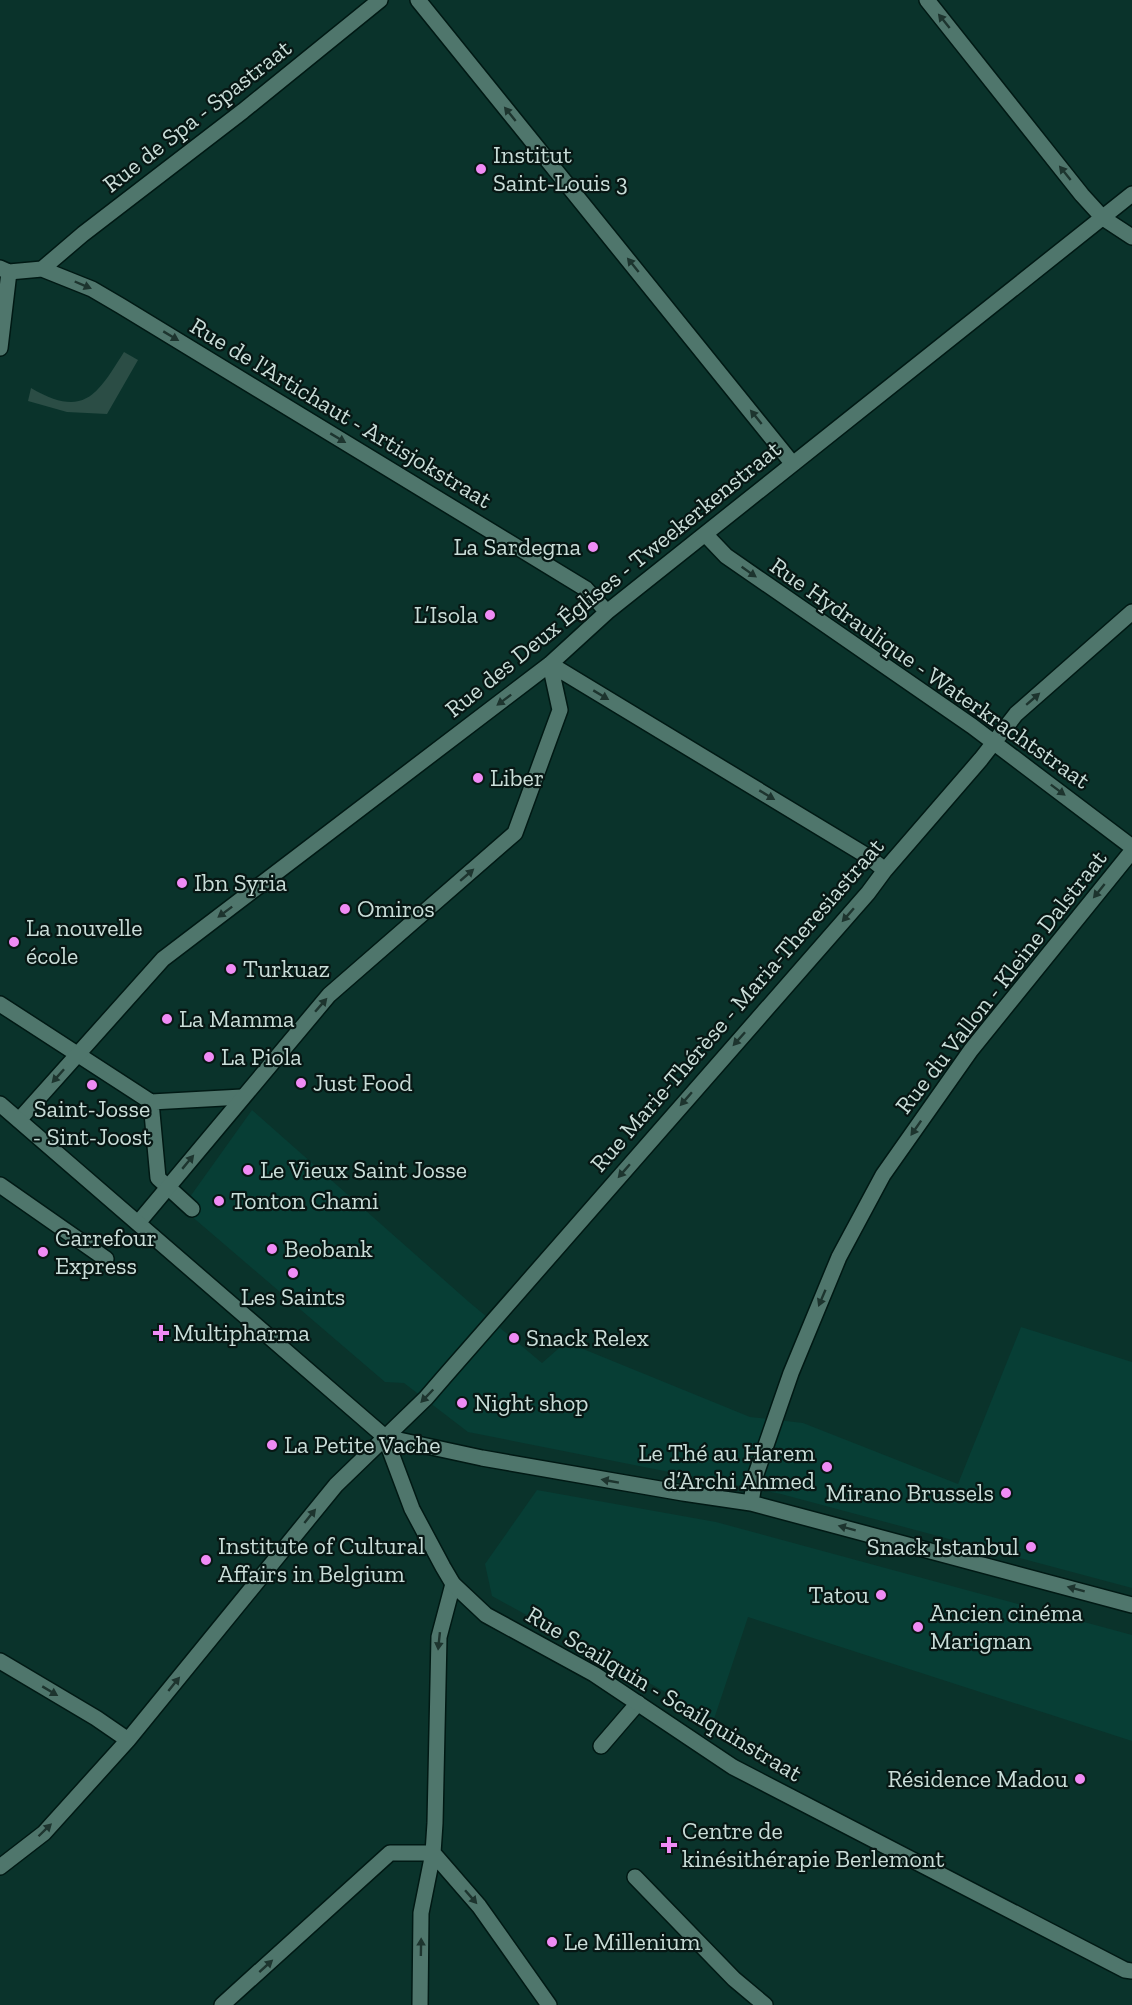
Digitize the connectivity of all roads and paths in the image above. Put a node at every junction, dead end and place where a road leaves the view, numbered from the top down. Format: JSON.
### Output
{"nodes":[{"id":1,"x":380,"y":0,"type":"edge"},
{"id":2,"x":418,"y":0,"type":"edge"},
{"id":3,"x":927,"y":0,"type":"edge"},
{"id":4,"x":1132,"y":194,"type":"edge"},
{"id":5,"x":1103,"y":218,"type":"junction"},
{"id":6,"x":1132,"y":237,"type":"edge"},
{"id":7,"x":42,"y":269,"type":"junction"},
{"id":8,"x":4,"y":270,"type":"edge"},
{"id":9,"x":0,"y":348,"type":"edge"},
{"id":10,"x":792,"y":463,"type":"junction"},
{"id":11,"x":705,"y":534,"type":"junction"},
{"id":12,"x":607,"y":612,"type":"junction"},
{"id":13,"x":1132,"y":612,"type":"edge"},
{"id":14,"x":550,"y":664,"type":"junction"},
{"id":15,"x":994,"y":742,"type":"junction"},
{"id":16,"x":1132,"y":849,"type":"edge"},
{"id":17,"x":885,"y":870,"type":"junction"},
{"id":18,"x":0,"y":1005,"type":"edge"},
{"id":19,"x":77,"y":1054,"type":"junction"},
{"id":20,"x":242,"y":1097,"type":"junction"},
{"id":21,"x":151,"y":1102,"type":"junction"},
{"id":22,"x":0,"y":1104,"type":"edge"},
{"id":23,"x":19,"y":1120,"type":"junction"},
{"id":24,"x":0,"y":1185,"type":"edge"},
{"id":25,"x":168,"y":1187,"type":"junction"},
{"id":26,"x":192,"y":1209,"type":"dead end"},
{"id":27,"x":138,"y":1223,"type":"junction"},
{"id":28,"x":106,"y":1259,"type":"dead end"},
{"id":29,"x":385,"y":1437,"type":"junction"},
{"id":30,"x":751,"y":1503,"type":"junction"},
{"id":31,"x":453,"y":1584,"type":"junction"},
{"id":32,"x":1132,"y":1605,"type":"edge"},
{"id":33,"x":0,"y":1661,"type":"edge"},
{"id":34,"x":638,"y":1703,"type":"junction"},
{"id":35,"x":128,"y":1740,"type":"junction"},
{"id":36,"x":601,"y":1746,"type":"dead end"},
{"id":37,"x":433,"y":1853,"type":"junction"},
{"id":38,"x":0,"y":1867,"type":"edge"},
{"id":39,"x":634,"y":1877,"type":"dead end"},
{"id":40,"x":1132,"y":1971,"type":"edge"},
{"id":41,"x":222,"y":2005,"type":"edge"},
{"id":42,"x":420,"y":2005,"type":"edge"},
{"id":43,"x":549,"y":2005,"type":"edge"},
{"id":44,"x":765,"y":2005,"type":"edge"}],
"edges":[{"from":1,"to":7,"type":"street","name":"Rue de Spa - Spastraat"},
{"from":10,"to":2,"type":"street","one_way":true},
{"from":5,"to":3,"type":"street","one_way":true},
{"from":4,"to":5,"type":"street","name":"Rue des Deux Églises - Tweekerkenstraat"},
{"from":5,"to":6,"type":"street"},
{"from":5,"to":10,"type":"street","name":"Rue des Deux Églises - Tweekerkenstraat"},
{"from":7,"to":8,"type":"street"},
{"from":7,"to":12,"type":"street","name":"Rue de l'Artichaut - Artisjokstraat","one_way":true},
{"from":8,"to":9,"type":"street"},
{"from":10,"to":11,"type":"street","name":"Rue des Deux Églises - Tweekerkenstraat"},
{"from":11,"to":12,"type":"street","name":"Rue des Deux Églises - Tweekerkenstraat"},
{"from":11,"to":15,"type":"street","name":"Rue Hydraulique - Waterkrachtstraat","one_way":true},
{"from":12,"to":14,"type":"street","name":"Rue des Deux Églises - Tweekerkenstraat"},
{"from":15,"to":13,"type":"street","name":"Rue Marie-Thérèse - Maria-Theresiastraat","one_way":true},
{"from":14,"to":17,"type":"street","one_way":true},
{"from":14,"to":19,"type":"street","name":"Rue des Deux Églises - Tweekerkenstraat","one_way":true},
{"from":20,"to":14,"type":"street","one_way":true},
{"from":15,"to":16,"type":"street","name":"Rue Hydraulique - Waterkrachtstraat","one_way":true},
{"from":15,"to":17,"type":"street","name":"Rue Marie-Thérèse - Maria-Theresiastraat"},
{"from":16,"to":30,"type":"street","name":"Rue du Vallon - Kleine Dalstraat","one_way":true},
{"from":17,"to":29,"type":"street","name":"Rue Marie-Thérèse - Maria-Theresiastraat","one_way":true},
{"from":18,"to":19,"type":"street"},
{"from":19,"to":21,"type":"street"},
{"from":19,"to":23,"type":"street","name":"Rue des Deux Églises - Tweekerkenstraat","one_way":true},
{"from":20,"to":21,"type":"street"},
{"from":25,"to":20,"type":"street","one_way":true},
{"from":21,"to":25,"type":"street"},
{"from":22,"to":23,"type":"street"},
{"from":23,"to":27,"type":"street"},
{"from":24,"to":28,"type":"street"},
{"from":25,"to":26,"type":"street"},
{"from":25,"to":27,"type":"street"},
{"from":27,"to":29,"type":"street"},
{"from":30,"to":29,"type":"street","one_way":true},
{"from":29,"to":31,"type":"street","name":"Rue Scailquin - Scailquinstraat"},
{"from":35,"to":29,"type":"street","name":"Rue Marie-Thérèse - Maria-Theresiastraat","one_way":true},
{"from":32,"to":30,"type":"street","one_way":true},
{"from":31,"to":34,"type":"street","name":"Rue Scailquin - Scailquinstraat"},
{"from":31,"to":37,"type":"street","one_way":true},
{"from":33,"to":35,"type":"street","one_way":true},
{"from":34,"to":36,"type":"street"},
{"from":34,"to":40,"type":"street","name":"Rue Scailquin - Scailquinstraat"},
{"from":38,"to":35,"type":"street","name":"Rue Marie-Thérèse - Maria-Theresiastraat","one_way":true},
{"from":41,"to":37,"type":"street","one_way":true},
{"from":42,"to":37,"type":"street","one_way":true},
{"from":37,"to":43,"type":"street","one_way":true},
{"from":39,"to":44,"type":"street"}]}
